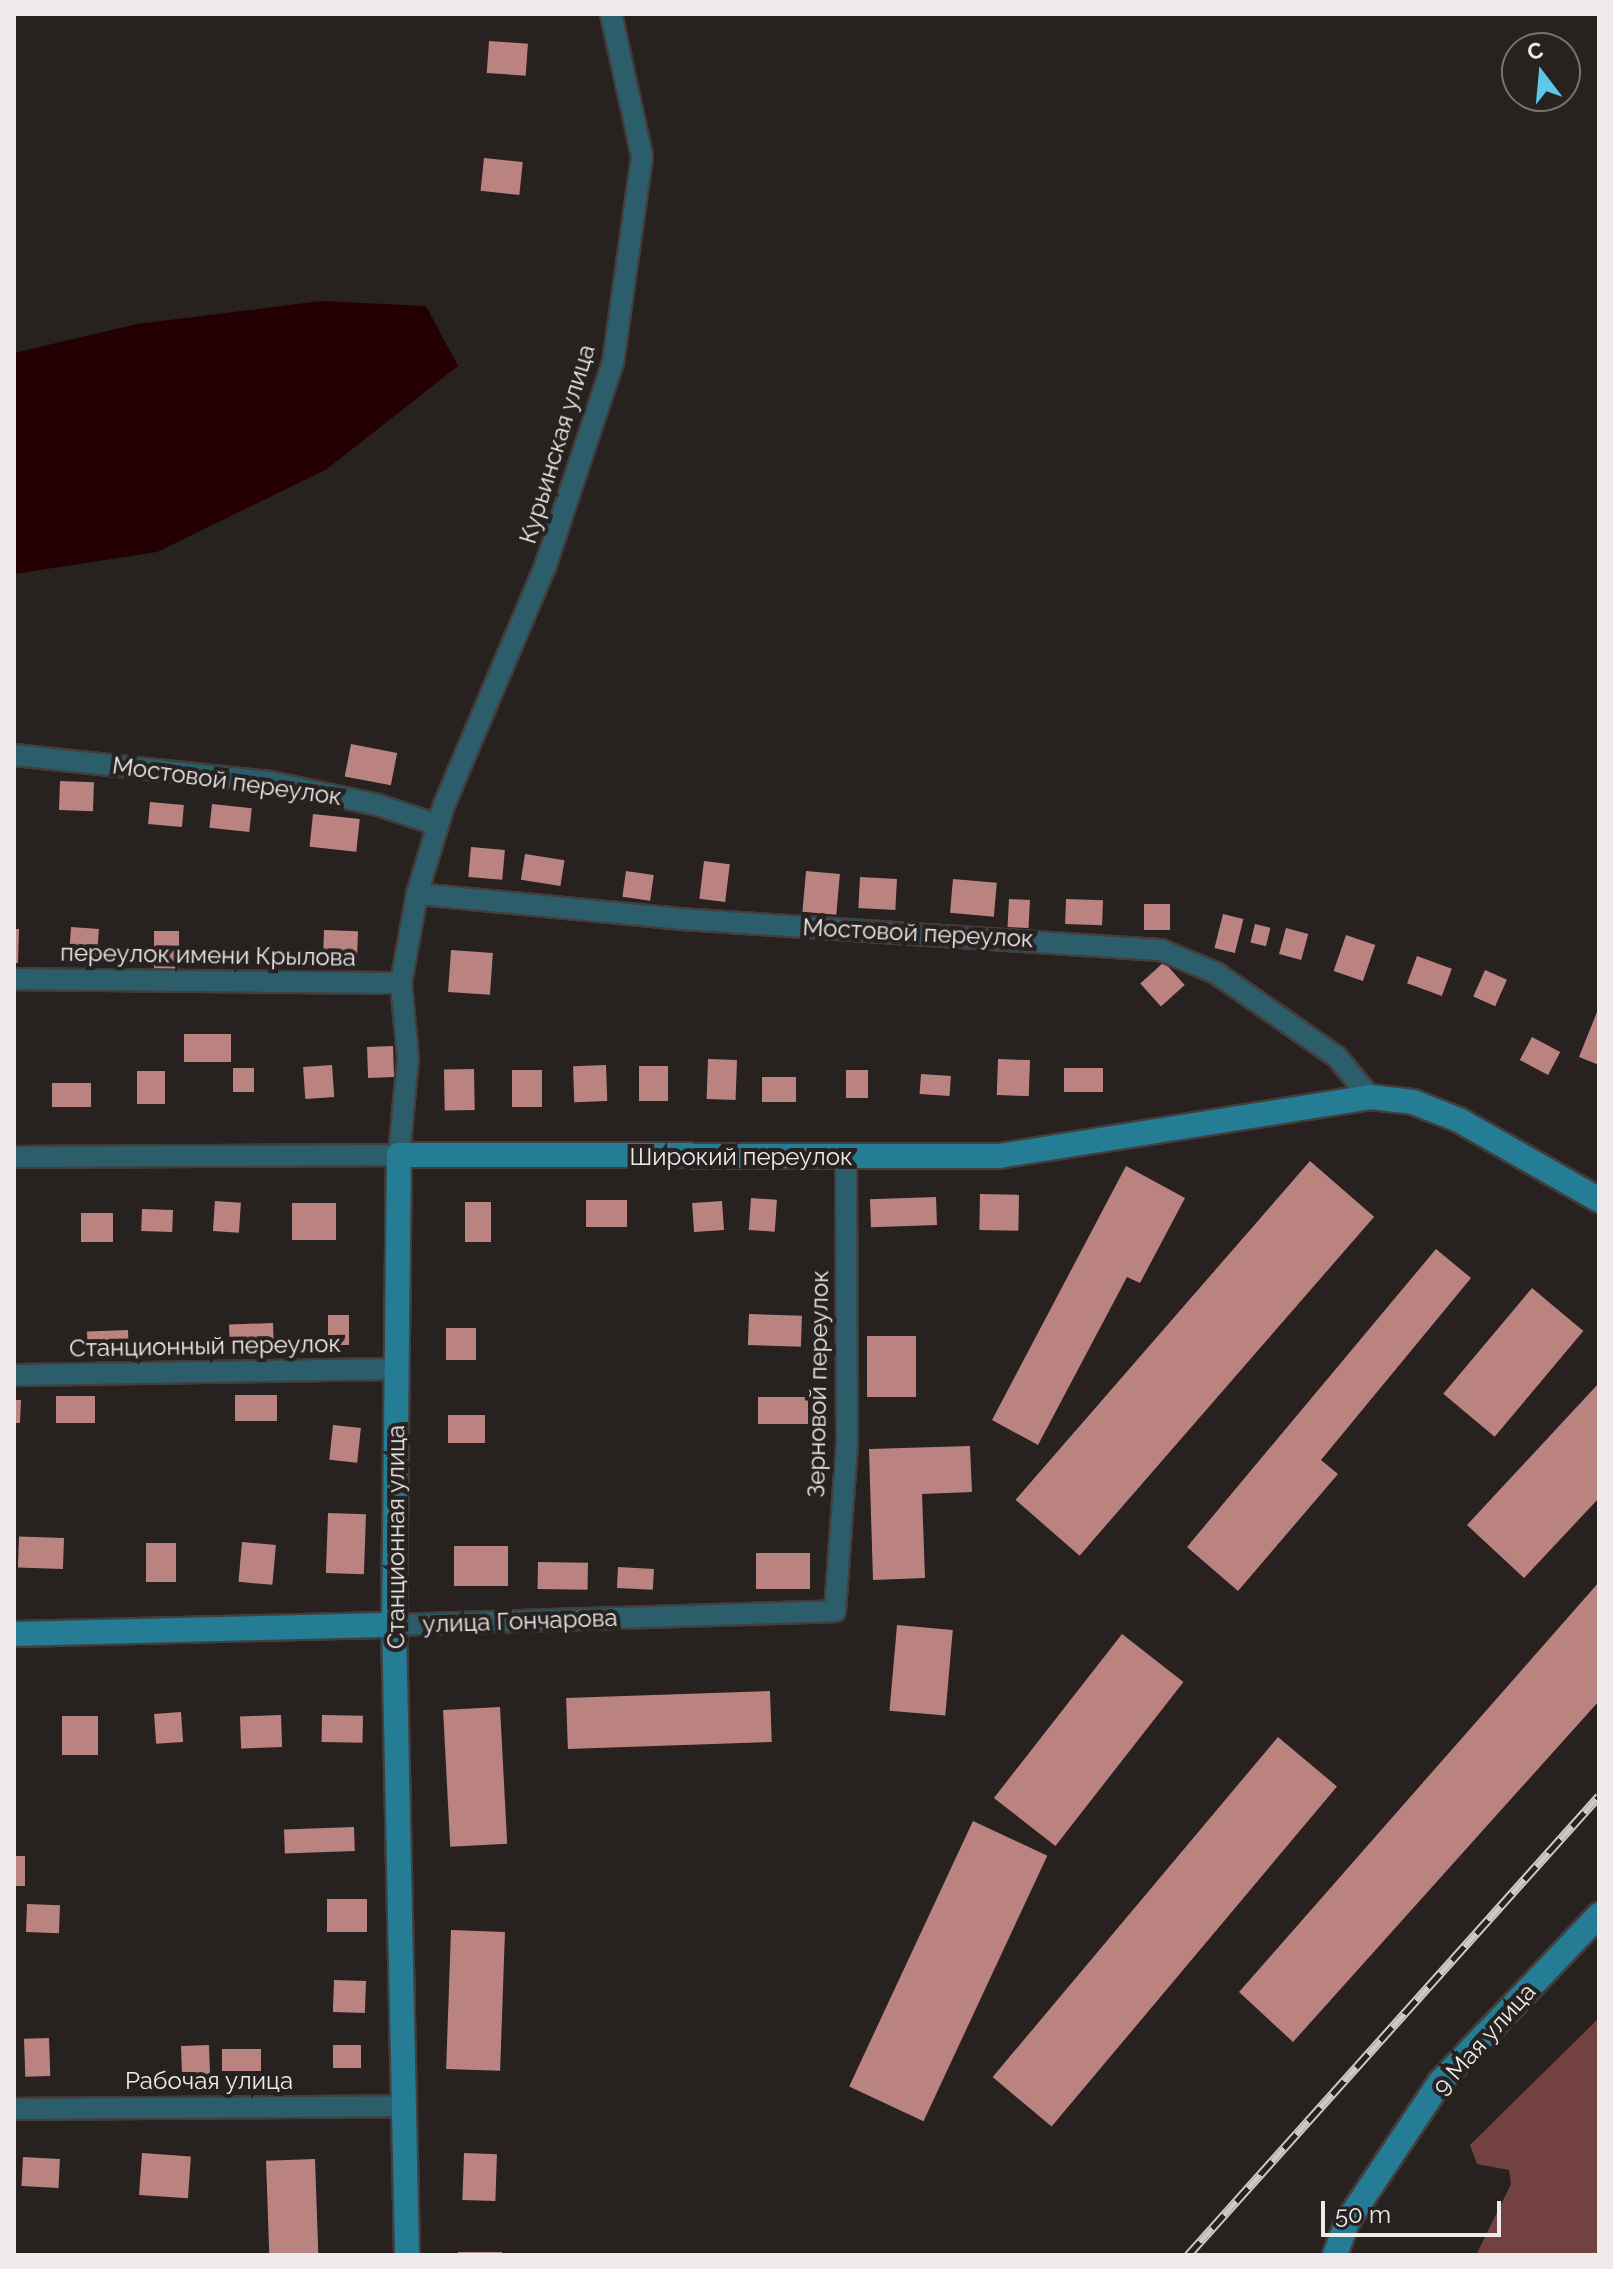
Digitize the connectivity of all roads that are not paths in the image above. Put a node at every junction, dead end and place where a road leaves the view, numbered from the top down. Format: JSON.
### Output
{"nodes":[{"id":1,"x":611,"y":14,"type":"edge"},
{"id":2,"x":14,"y":755,"type":"edge"},
{"id":3,"x":438,"y":825,"type":"junction"},
{"id":4,"x":417,"y":894,"type":"junction"},
{"id":5,"x":14,"y":979,"type":"edge"},
{"id":6,"x":401,"y":983,"type":"junction"},
{"id":7,"x":1370,"y":1097,"type":"junction"},
{"id":8,"x":399,"y":1155,"type":"junction"},
{"id":9,"x":14,"y":1157,"type":"edge"},
{"id":10,"x":846,"y":1158,"type":"junction"},
{"id":11,"x":1599,"y":1200,"type":"edge"},
{"id":12,"x":397,"y":1369,"type":"junction"},
{"id":13,"x":14,"y":1375,"type":"edge"},
{"id":14,"x":835,"y":1611,"type":"joint"},
{"id":15,"x":394,"y":1625,"type":"junction"},
{"id":16,"x":14,"y":1634,"type":"edge"},
{"id":17,"x":1599,"y":1915,"type":"edge"},
{"id":18,"x":403,"y":2106,"type":"junction"},
{"id":19,"x":14,"y":2109,"type":"edge"},
{"id":20,"x":407,"y":2255,"type":"edge"},
{"id":21,"x":1335,"y":2255,"type":"edge"}],
"edges":[{"from":1,"to":3,"type":"street","name":"Курьинская улица"},
{"from":2,"to":3,"type":"street","name":"Мостовой переулок"},
{"from":3,"to":4,"type":"street","name":"Станционная улица"},
{"from":4,"to":6,"type":"street","name":"Станционная улица"},
{"from":4,"to":7,"type":"street","name":"Мостовой переулок"},
{"from":5,"to":6,"type":"street","name":"переулок имени Крылова"},
{"from":6,"to":8,"type":"street","name":"Станционная улица"},
{"from":7,"to":10,"type":"main road","name":"Широкий переулок"},
{"from":7,"to":11,"type":"main road","name":"Широкий переулок"},
{"from":8,"to":9,"type":"street","name":"Широкий переулок"},
{"from":8,"to":10,"type":"main road","name":"Широкий переулок"},
{"from":8,"to":12,"type":"main road","name":"Станционная улица"},
{"from":10,"to":14,"type":"street","name":"Зерновой переулок"},
{"from":12,"to":13,"type":"street","name":"Станционный переулок"},
{"from":12,"to":15,"type":"main road","name":"Станционная улица"},
{"from":14,"to":15,"type":"street","name":"улица Гончарова"},
{"from":15,"to":16,"type":"main road","name":"улица Гончарова"},
{"from":15,"to":18,"type":"main road","name":"Станционная улица"},
{"from":17,"to":21,"type":"main road","name":"9 Мая улица"},
{"from":18,"to":19,"type":"street","name":"Рабочая улица"},
{"from":18,"to":20,"type":"main road","name":"Станционная улица"}]}
